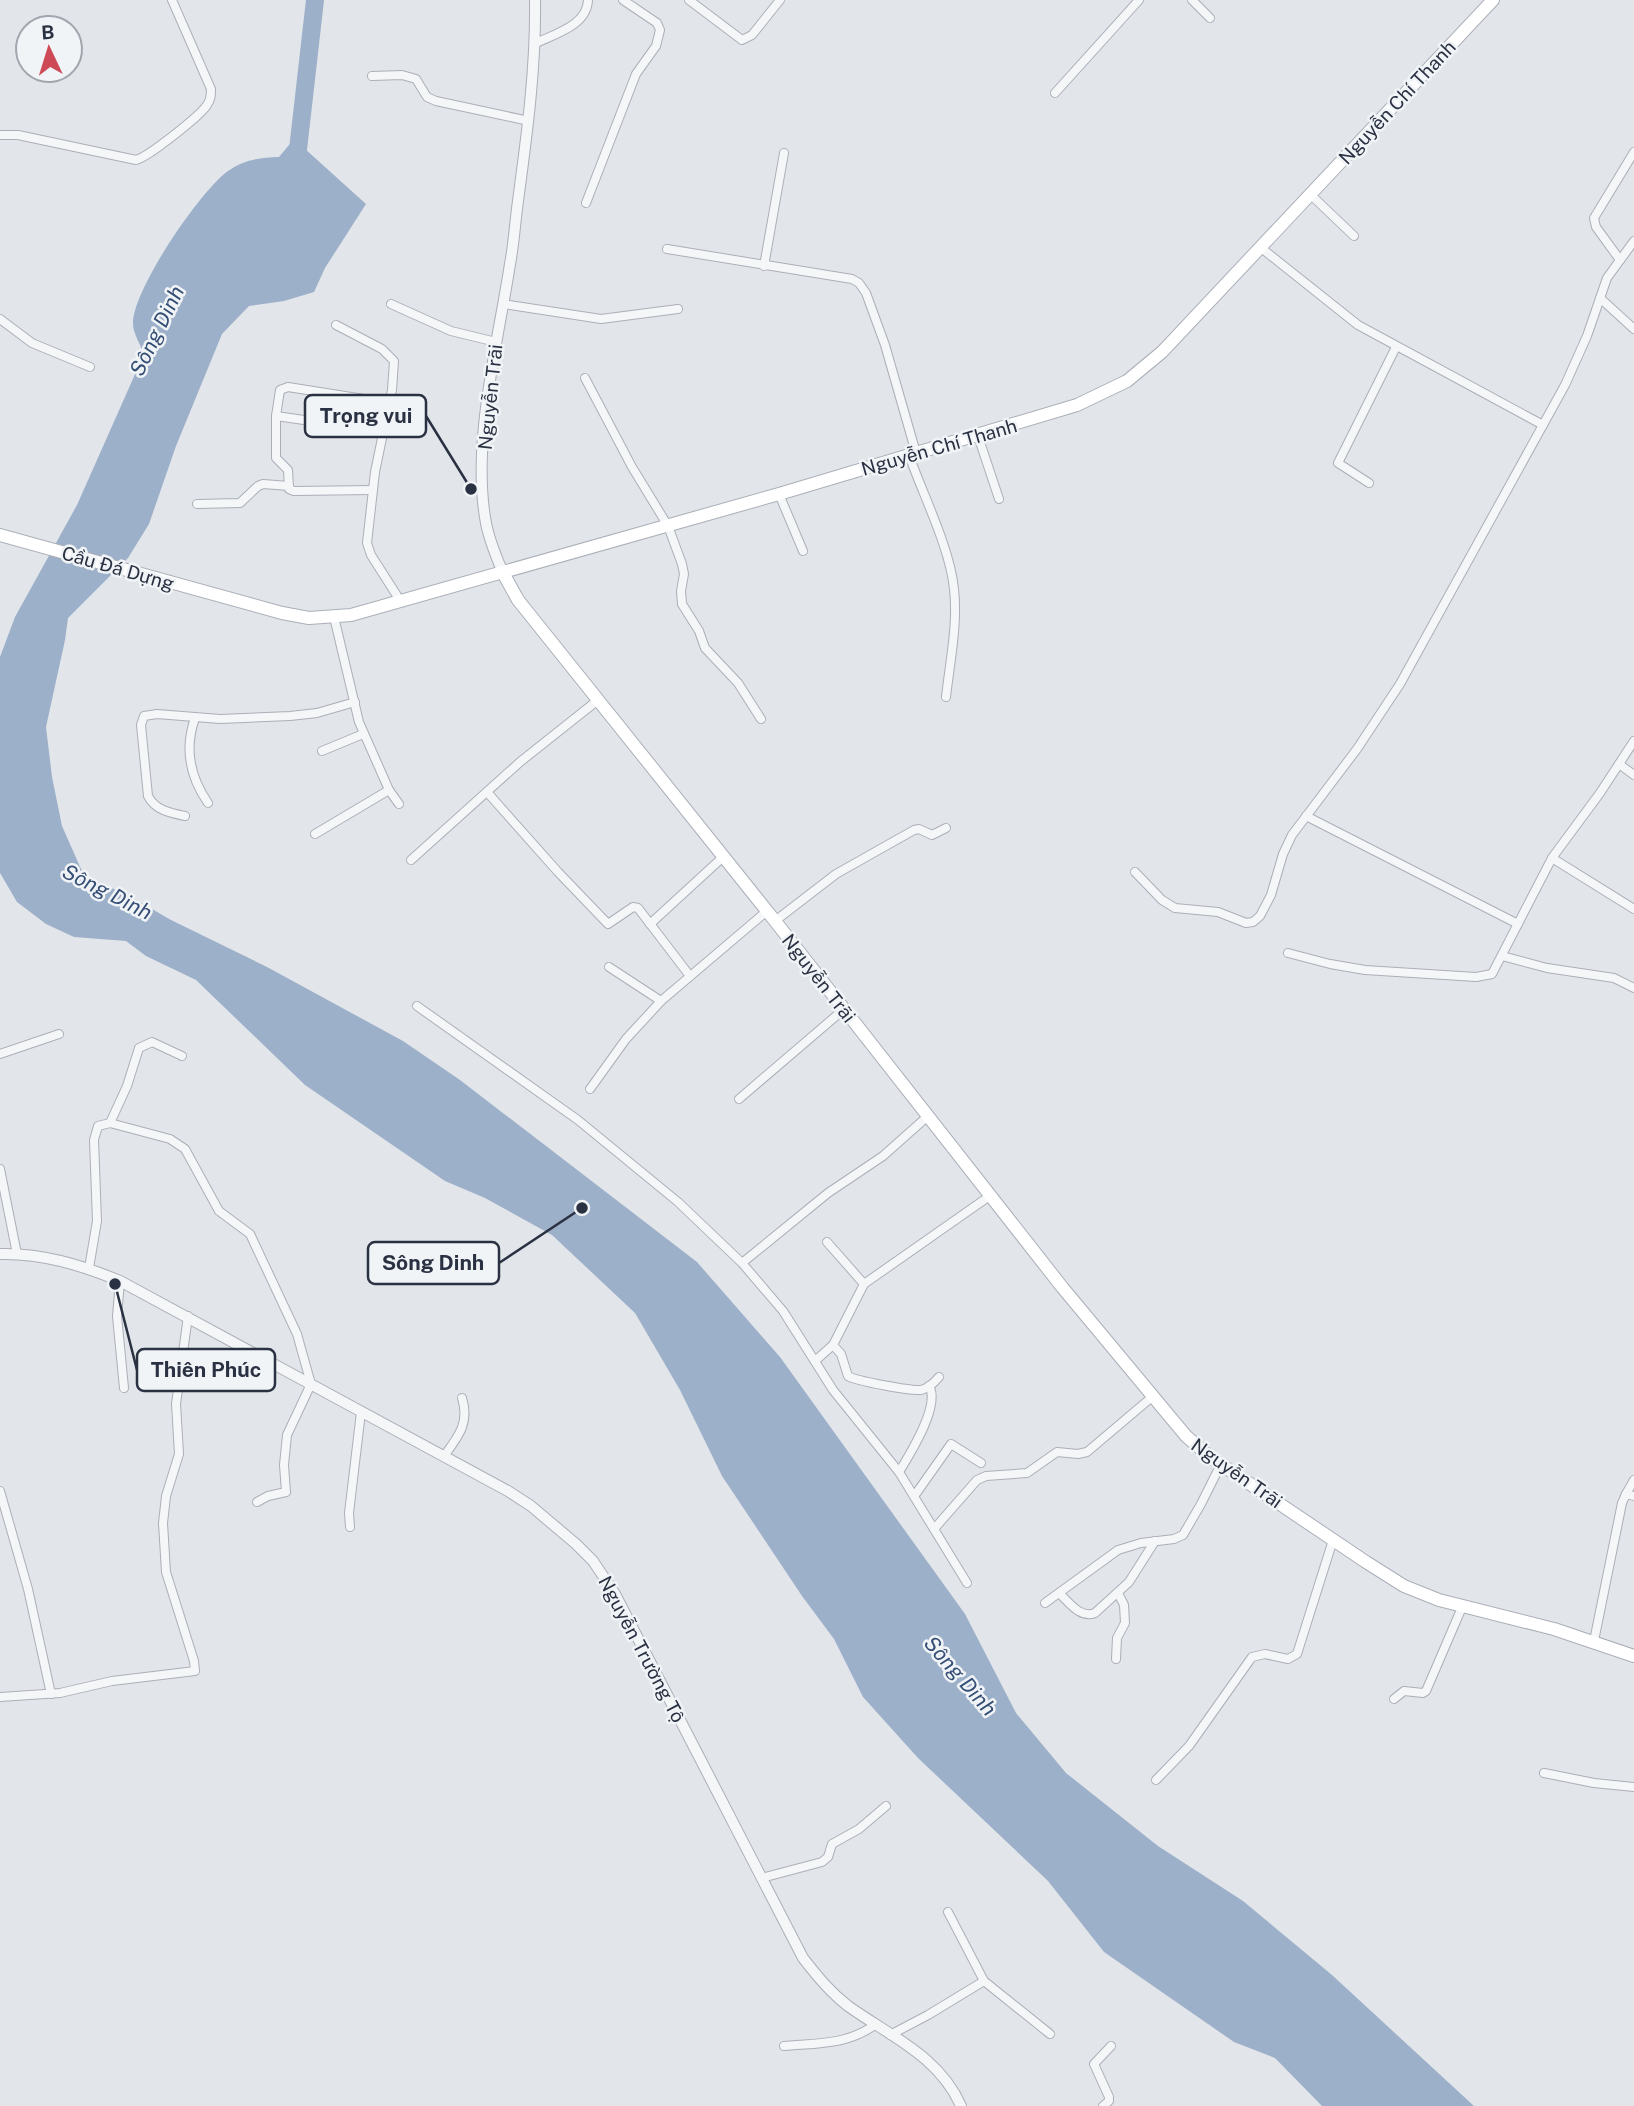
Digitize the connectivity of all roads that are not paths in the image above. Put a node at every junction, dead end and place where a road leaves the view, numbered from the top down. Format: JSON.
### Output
{"nodes":[{"id":1,"x":172,"y":0,"type":"edge"},
{"id":2,"x":534,"y":0,"type":"edge"},
{"id":3,"x":587,"y":0,"type":"edge"},
{"id":4,"x":623,"y":0,"type":"edge"},
{"id":5,"x":689,"y":0,"type":"edge"},
{"id":6,"x":780,"y":0,"type":"edge"},
{"id":7,"x":1139,"y":0,"type":"edge"},
{"id":8,"x":1192,"y":0,"type":"edge"},
{"id":9,"x":1493,"y":0,"type":"edge"},
{"id":10,"x":1210,"y":18,"type":"dead end"},
{"id":11,"x":534,"y":44,"type":"junction"},
{"id":12,"x":372,"y":76,"type":"dead end"},
{"id":13,"x":1055,"y":93,"type":"dead end"},
{"id":14,"x":529,"y":121,"type":"junction"},
{"id":15,"x":0,"y":135,"type":"edge"},
{"id":16,"x":1634,"y":152,"type":"edge"},
{"id":17,"x":784,"y":153,"type":"dead end"},
{"id":18,"x":1311,"y":195,"type":"junction"},
{"id":19,"x":586,"y":203,"type":"dead end"},
{"id":20,"x":1354,"y":236,"type":"dead end"},
{"id":21,"x":1634,"y":241,"type":"edge"},
{"id":22,"x":1259,"y":247,"type":"junction"},
{"id":23,"x":667,"y":249,"type":"dead end"},
{"id":24,"x":1619,"y":260,"type":"junction"},
{"id":25,"x":764,"y":266,"type":"junction"},
{"id":26,"x":1600,"y":298,"type":"junction"},
{"id":27,"x":391,"y":304,"type":"dead end"},
{"id":28,"x":503,"y":304,"type":"junction"},
{"id":29,"x":678,"y":309,"type":"dead end"},
{"id":30,"x":0,"y":319,"type":"edge"},
{"id":31,"x":336,"y":325,"type":"dead end"},
{"id":32,"x":1634,"y":329,"type":"edge"},
{"id":33,"x":496,"y":342,"type":"junction"},
{"id":34,"x":1396,"y":347,"type":"junction"},
{"id":35,"x":90,"y":367,"type":"dead end"},
{"id":36,"x":586,"y":378,"type":"dead end"},
{"id":37,"x":389,"y":402,"type":"junction"},
{"id":38,"x":276,"y":416,"type":"junction"},
{"id":39,"x":325,"y":423,"type":"dead end"},
{"id":40,"x":1543,"y":425,"type":"junction"},
{"id":41,"x":978,"y":436,"type":"junction"},
{"id":42,"x":912,"y":454,"type":"junction"},
{"id":43,"x":1369,"y":483,"type":"dead end"},
{"id":44,"x":289,"y":486,"type":"junction"},
{"id":45,"x":373,"y":490,"type":"junction"},
{"id":46,"x":779,"y":494,"type":"junction"},
{"id":47,"x":999,"y":499,"type":"dead end"},
{"id":48,"x":197,"y":504,"type":"dead end"},
{"id":49,"x":668,"y":526,"type":"junction"},
{"id":50,"x":0,"y":535,"type":"edge"},
{"id":51,"x":803,"y":551,"type":"dead end"},
{"id":52,"x":503,"y":573,"type":"junction"},
{"id":53,"x":237,"y":601,"type":"joint"},
{"id":54,"x":401,"y":602,"type":"junction"},
{"id":55,"x":334,"y":617,"type":"junction"},
{"id":56,"x":947,"y":696,"type":"dead end"},
{"id":57,"x":598,"y":700,"type":"junction"},
{"id":58,"x":355,"y":702,"type":"junction"},
{"id":59,"x":195,"y":718,"type":"junction"},
{"id":60,"x":761,"y":719,"type":"dead end"},
{"id":61,"x":363,"y":734,"type":"junction"},
{"id":62,"x":1634,"y":741,"type":"edge"},
{"id":63,"x":322,"y":751,"type":"dead end"},
{"id":64,"x":1619,"y":764,"type":"junction"},
{"id":65,"x":1634,"y":775,"type":"edge"},
{"id":66,"x":389,"y":790,"type":"junction"},
{"id":67,"x":487,"y":792,"type":"junction"},
{"id":68,"x":208,"y":803,"type":"dead end"},
{"id":69,"x":399,"y":804,"type":"dead end"},
{"id":70,"x":185,"y":816,"type":"dead end"},
{"id":71,"x":1306,"y":816,"type":"junction"},
{"id":72,"x":946,"y":828,"type":"dead end"},
{"id":73,"x":315,"y":834,"type":"dead end"},
{"id":74,"x":723,"y":857,"type":"junction"},
{"id":75,"x":1552,"y":858,"type":"junction"},
{"id":76,"x":411,"y":860,"type":"dead end"},
{"id":77,"x":1135,"y":872,"type":"dead end"},
{"id":78,"x":1634,"y":909,"type":"edge"},
{"id":79,"x":771,"y":916,"type":"junction"},
{"id":80,"x":650,"y":924,"type":"junction"},
{"id":81,"x":1518,"y":924,"type":"junction"},
{"id":82,"x":1288,"y":953,"type":"dead end"},
{"id":83,"x":1502,"y":956,"type":"junction"},
{"id":84,"x":609,"y":967,"type":"dead end"},
{"id":85,"x":690,"y":976,"type":"junction"},
{"id":86,"x":1634,"y":988,"type":"edge"},
{"id":87,"x":661,"y":1001,"type":"junction"},
{"id":88,"x":417,"y":1006,"type":"dead end"},
{"id":89,"x":843,"y":1010,"type":"junction"},
{"id":90,"x":59,"y":1034,"type":"dead end"},
{"id":91,"x":0,"y":1054,"type":"edge"},
{"id":92,"x":182,"y":1056,"type":"dead end"},
{"id":93,"x":590,"y":1089,"type":"dead end"},
{"id":94,"x":739,"y":1099,"type":"dead end"},
{"id":95,"x":928,"y":1116,"type":"junction"},
{"id":96,"x":110,"y":1123,"type":"junction"},
{"id":97,"x":0,"y":1169,"type":"edge"},
{"id":98,"x":991,"y":1195,"type":"junction"},
{"id":99,"x":827,"y":1242,"type":"dead end"},
{"id":100,"x":17,"y":1254,"type":"junction"},
{"id":101,"x":0,"y":1255,"type":"edge"},
{"id":102,"x":742,"y":1263,"type":"junction"},
{"id":103,"x":89,"y":1268,"type":"junction"},
{"id":104,"x":120,"y":1281,"type":"junction"},
{"id":105,"x":864,"y":1284,"type":"junction"},
{"id":106,"x":188,"y":1316,"type":"junction"},
{"id":107,"x":833,"y":1345,"type":"junction"},
{"id":108,"x":815,"y":1361,"type":"junction"},
{"id":109,"x":939,"y":1377,"type":"dead end"},
{"id":110,"x":311,"y":1384,"type":"junction"},
{"id":111,"x":929,"y":1386,"type":"junction"},
{"id":112,"x":124,"y":1388,"type":"dead end"},
{"id":113,"x":1152,"y":1397,"type":"junction"},
{"id":114,"x":461,"y":1398,"type":"dead end"},
{"id":115,"x":361,"y":1412,"type":"junction"},
{"id":116,"x":444,"y":1456,"type":"junction"},
{"id":117,"x":981,"y":1463,"type":"dead end"},
{"id":118,"x":1221,"y":1464,"type":"junction"},
{"id":119,"x":899,"y":1472,"type":"junction"},
{"id":120,"x":1634,"y":1480,"type":"edge"},
{"id":121,"x":0,"y":1491,"type":"edge"},
{"id":122,"x":915,"y":1495,"type":"junction"},
{"id":123,"x":1630,"y":1495,"type":"edge"},
{"id":124,"x":257,"y":1502,"type":"dead end"},
{"id":125,"x":351,"y":1527,"type":"dead end"},
{"id":126,"x":934,"y":1529,"type":"junction"},
{"id":127,"x":1334,"y":1539,"type":"junction"},
{"id":128,"x":1154,"y":1541,"type":"junction"},
{"id":129,"x":967,"y":1583,"type":"dead end"},
{"id":130,"x":1059,"y":1593,"type":"junction"},
{"id":131,"x":1118,"y":1593,"type":"junction"},
{"id":132,"x":1045,"y":1603,"type":"dead end"},
{"id":133,"x":1463,"y":1605,"type":"junction"},
{"id":134,"x":1594,"y":1641,"type":"junction"},
{"id":135,"x":1634,"y":1656,"type":"edge"},
{"id":136,"x":1116,"y":1659,"type":"dead end"},
{"id":137,"x":51,"y":1694,"type":"junction"},
{"id":138,"x":0,"y":1697,"type":"edge"},
{"id":139,"x":1394,"y":1699,"type":"dead end"},
{"id":140,"x":1544,"y":1773,"type":"dead end"},
{"id":141,"x":1156,"y":1780,"type":"dead end"},
{"id":142,"x":1634,"y":1787,"type":"edge"},
{"id":143,"x":886,"y":1806,"type":"dead end"},
{"id":144,"x":762,"y":1878,"type":"junction"},
{"id":145,"x":948,"y":1912,"type":"dead end"},
{"id":146,"x":984,"y":1981,"type":"junction"},
{"id":147,"x":876,"y":2024,"type":"junction"},
{"id":148,"x":1049,"y":2034,"type":"dead end"},
{"id":149,"x":890,"y":2035,"type":"junction"},
{"id":150,"x":784,"y":2046,"type":"dead end"},
{"id":151,"x":1111,"y":2046,"type":"dead end"},
{"id":152,"x":961,"y":2106,"type":"edge"},
{"id":153,"x":1104,"y":2106,"type":"edge"}],
"edges":[{"from":1,"to":15,"type":"street"},
{"from":2,"to":11,"type":"street","name":"Nguyễn Trãi"},
{"from":3,"to":11,"type":"street"},
{"from":4,"to":19,"type":"street"},
{"from":5,"to":6,"type":"street"},
{"from":7,"to":13,"type":"street"},
{"from":8,"to":10,"type":"street"},
{"from":9,"to":18,"type":"main road","name":"Nguyễn Chí Thanh"},
{"from":11,"to":14,"type":"street","name":"Nguyễn Trãi"},
{"from":12,"to":14,"type":"street"},
{"from":14,"to":28,"type":"street","name":"Nguyễn Trãi"},
{"from":16,"to":24,"type":"street"},
{"from":17,"to":25,"type":"street"},
{"from":18,"to":20,"type":"street"},
{"from":18,"to":22,"type":"main road","name":"Nguyễn Chí Thanh"},
{"from":21,"to":24,"type":"street"},
{"from":22,"to":34,"type":"street"},
{"from":22,"to":41,"type":"main road","name":"Nguyễn Chí Thanh"},
{"from":23,"to":25,"type":"street"},
{"from":24,"to":26,"type":"street"},
{"from":25,"to":42,"type":"street"},
{"from":26,"to":32,"type":"street"},
{"from":26,"to":40,"type":"street"},
{"from":27,"to":33,"type":"street"},
{"from":28,"to":29,"type":"street"},
{"from":28,"to":33,"type":"street","name":"Nguyễn Trãi"},
{"from":30,"to":35,"type":"street"},
{"from":31,"to":37,"type":"street"},
{"from":33,"to":52,"type":"street","name":"Nguyễn Trãi"},
{"from":34,"to":40,"type":"street"},
{"from":34,"to":43,"type":"street"},
{"from":36,"to":49,"type":"street"},
{"from":37,"to":38,"type":"street"},
{"from":37,"to":45,"type":"street"},
{"from":38,"to":39,"type":"street"},
{"from":38,"to":44,"type":"street"},
{"from":40,"to":71,"type":"street"},
{"from":41,"to":42,"type":"main road","name":"Nguyễn Chí Thanh"},
{"from":41,"to":47,"type":"street"},
{"from":42,"to":46,"type":"main road","name":"Nguyễn Chí Thanh"},
{"from":42,"to":56,"type":"street"},
{"from":44,"to":45,"type":"street"},
{"from":44,"to":48,"type":"street"},
{"from":45,"to":54,"type":"street"},
{"from":46,"to":49,"type":"main road","name":"Nguyễn Chí Thanh"},
{"from":46,"to":51,"type":"street"},
{"from":49,"to":52,"type":"main road","name":"Nguyễn Chí Thanh"},
{"from":49,"to":60,"type":"street"},
{"from":50,"to":53,"type":"main road","name":"Cầu Đá Dựng"},
{"from":52,"to":54,"type":"main road","name":"Nguyễn Chí Thanh"},
{"from":52,"to":57,"type":"main road","name":"Nguyễn Trãi"},
{"from":53,"to":55,"type":"main road","name":"Nguyễn Chí Thanh"},
{"from":54,"to":55,"type":"main road","name":"Nguyễn Chí Thanh"},
{"from":55,"to":58,"type":"street"},
{"from":57,"to":67,"type":"street"},
{"from":57,"to":74,"type":"main road","name":"Nguyễn Trãi"},
{"from":58,"to":59,"type":"street"},
{"from":58,"to":61,"type":"street"},
{"from":59,"to":68,"type":"street"},
{"from":59,"to":70,"type":"street"},
{"from":61,"to":63,"type":"street"},
{"from":61,"to":66,"type":"street"},
{"from":62,"to":64,"type":"street"},
{"from":64,"to":65,"type":"street"},
{"from":64,"to":75,"type":"street"},
{"from":66,"to":69,"type":"street"},
{"from":66,"to":73,"type":"street"},
{"from":67,"to":76,"type":"street"},
{"from":67,"to":80,"type":"street"},
{"from":71,"to":77,"type":"street"},
{"from":71,"to":81,"type":"street"},
{"from":72,"to":79,"type":"street"},
{"from":74,"to":79,"type":"main road","name":"Nguyễn Trãi"},
{"from":74,"to":80,"type":"street"},
{"from":75,"to":78,"type":"street"},
{"from":75,"to":81,"type":"street"},
{"from":79,"to":85,"type":"street"},
{"from":79,"to":89,"type":"main road","name":"Nguyễn Trãi"},
{"from":80,"to":85,"type":"street"},
{"from":81,"to":83,"type":"street"},
{"from":82,"to":83,"type":"street"},
{"from":83,"to":86,"type":"street"},
{"from":84,"to":87,"type":"street"},
{"from":85,"to":87,"type":"street"},
{"from":87,"to":93,"type":"street"},
{"from":88,"to":102,"type":"street"},
{"from":89,"to":94,"type":"street"},
{"from":89,"to":95,"type":"main road","name":"Nguyễn Trãi"},
{"from":90,"to":91,"type":"street"},
{"from":92,"to":96,"type":"street"},
{"from":95,"to":98,"type":"main road","name":"Nguyễn Trãi"},
{"from":95,"to":102,"type":"street"},
{"from":96,"to":103,"type":"street"},
{"from":96,"to":110,"type":"street"},
{"from":97,"to":100,"type":"street"},
{"from":98,"to":105,"type":"street"},
{"from":98,"to":113,"type":"main road","name":"Nguyễn Trãi"},
{"from":99,"to":105,"type":"street"},
{"from":100,"to":101,"type":"street","name":"Nguyễn Trường Tộ"},
{"from":100,"to":103,"type":"street","name":"Nguyễn Trường Tộ"},
{"from":102,"to":108,"type":"street"},
{"from":103,"to":104,"type":"street","name":"Nguyễn Trường Tộ"},
{"from":104,"to":106,"type":"street","name":"Nguyễn Trường Tộ"},
{"from":104,"to":112,"type":"street"},
{"from":105,"to":107,"type":"street"},
{"from":106,"to":110,"type":"street","name":"Nguyễn Trường Tộ"},
{"from":106,"to":137,"type":"street"},
{"from":107,"to":108,"type":"street"},
{"from":107,"to":111,"type":"street"},
{"from":108,"to":119,"type":"street"},
{"from":109,"to":111,"type":"street"},
{"from":110,"to":115,"type":"street","name":"Nguyễn Trường Tộ"},
{"from":110,"to":124,"type":"street"},
{"from":111,"to":119,"type":"street"},
{"from":113,"to":118,"type":"main road","name":"Nguyễn Trãi"},
{"from":113,"to":126,"type":"street"},
{"from":114,"to":116,"type":"street"},
{"from":115,"to":116,"type":"street","name":"Nguyễn Trường Tộ"},
{"from":115,"to":125,"type":"street"},
{"from":116,"to":144,"type":"street","name":"Nguyễn Trường Tộ"},
{"from":117,"to":122,"type":"street"},
{"from":118,"to":127,"type":"main road","name":"Nguyễn Trãi"},
{"from":118,"to":128,"type":"street"},
{"from":119,"to":122,"type":"street"},
{"from":120,"to":123,"type":"street"},
{"from":121,"to":137,"type":"street"},
{"from":122,"to":126,"type":"street"},
{"from":123,"to":134,"type":"street"},
{"from":126,"to":129,"type":"street"},
{"from":127,"to":133,"type":"main road","name":"Nguyễn Trãi"},
{"from":127,"to":141,"type":"street"},
{"from":128,"to":130,"type":"street"},
{"from":128,"to":131,"type":"street"},
{"from":130,"to":131,"type":"street"},
{"from":130,"to":132,"type":"street"},
{"from":131,"to":136,"type":"street"},
{"from":133,"to":134,"type":"main road","name":"Nguyễn Trãi"},
{"from":133,"to":139,"type":"street"},
{"from":134,"to":135,"type":"main road","name":"Nguyễn Trãi"},
{"from":137,"to":138,"type":"street"},
{"from":140,"to":142,"type":"street"},
{"from":143,"to":144,"type":"street"},
{"from":144,"to":147,"type":"street","name":"Nguyễn Trường Tộ"},
{"from":145,"to":146,"type":"street"},
{"from":146,"to":148,"type":"street"},
{"from":146,"to":149,"type":"street"},
{"from":147,"to":149,"type":"street","name":"Nguyễn Trường Tộ"},
{"from":147,"to":150,"type":"street"},
{"from":149,"to":152,"type":"street","name":"Nguyễn Trường Tộ"},
{"from":151,"to":153,"type":"street"}]}
